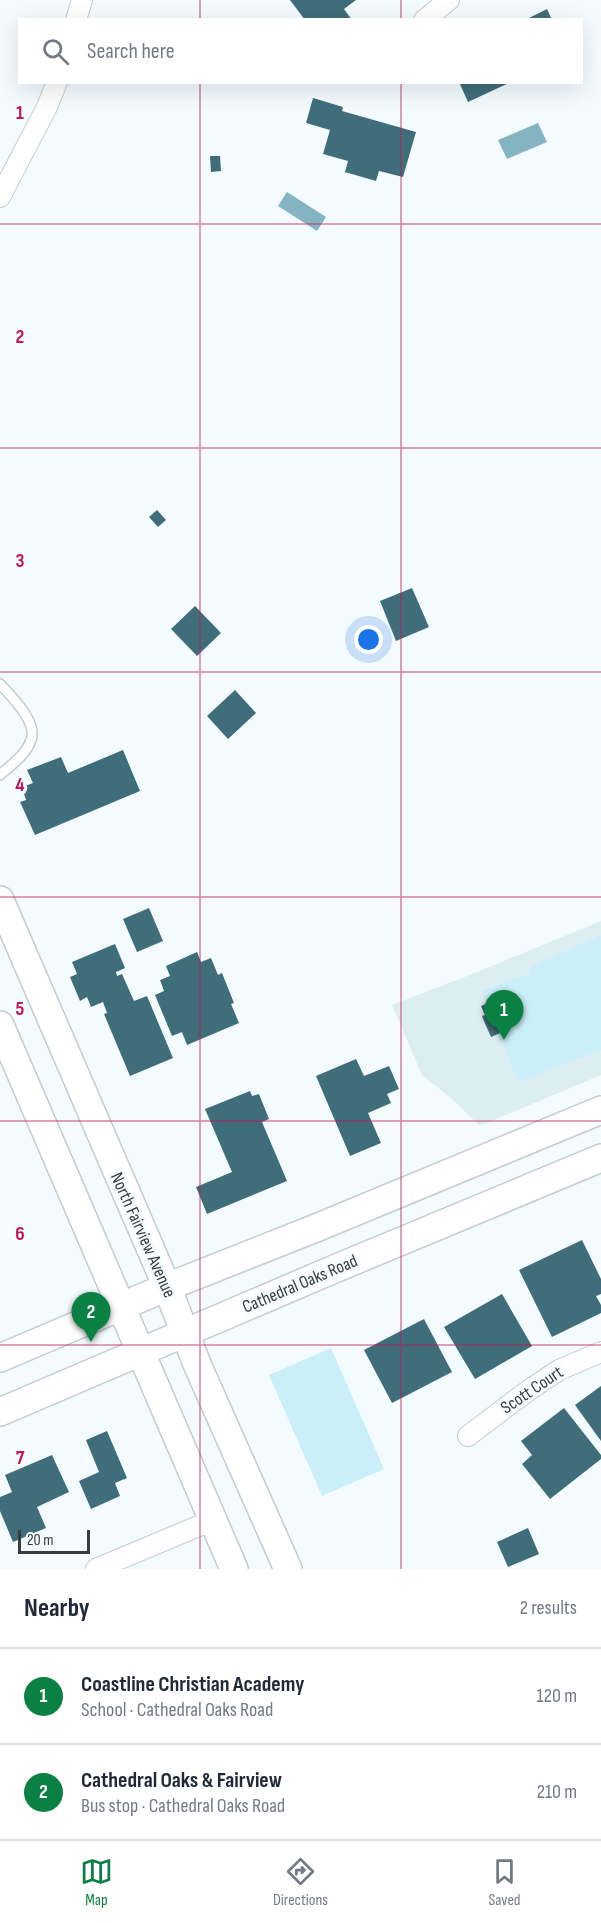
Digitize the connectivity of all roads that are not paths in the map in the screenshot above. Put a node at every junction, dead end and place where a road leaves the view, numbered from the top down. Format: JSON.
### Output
{"nodes":[{"id":1,"x":82,"y":0,"type":"edge"},
{"id":2,"x":449,"y":0,"type":"edge"},
{"id":3,"x":77,"y":18,"type":"edge"},
{"id":4,"x":426,"y":18,"type":"edge"},
{"id":5,"x":56,"y":84,"type":"edge"},
{"id":6,"x":0,"y":197,"type":"edge"},
{"id":7,"x":0,"y":684,"type":"edge"},
{"id":8,"x":0,"y":775,"type":"edge"},
{"id":9,"x":0,"y":900,"type":"edge"},
{"id":10,"x":0,"y":1025,"type":"edge"},
{"id":11,"x":601,"y":1110,"type":"edge"},
{"id":12,"x":601,"y":1158,"type":"edge"},
{"id":13,"x":167,"y":1287,"type":"junction"},
{"id":14,"x":122,"y":1307,"type":"junction"},
{"id":15,"x":186,"y":1332,"type":"junction"},
{"id":16,"x":141,"y":1352,"type":"junction"},
{"id":17,"x":601,"y":1352,"type":"edge"},
{"id":18,"x":0,"y":1358,"type":"edge"},
{"id":19,"x":0,"y":1412,"type":"edge"},
{"id":20,"x":468,"y":1436,"type":"dead end"},
{"id":21,"x":213,"y":1520,"type":"junction"},
{"id":22,"x":96,"y":1569,"type":"edge"},
{"id":23,"x":234,"y":1569,"type":"edge"},
{"id":24,"x":288,"y":1569,"type":"edge"}],
"edges":[{"from":1,"to":3,"type":"street"},
{"from":2,"to":4,"type":"street"},
{"from":5,"to":6,"type":"street"},
{"from":7,"to":8,"type":"lane"},
{"from":9,"to":13,"type":"main road","name":"North Fairview Avenue"},
{"from":10,"to":14,"type":"main road"},
{"from":11,"to":13,"type":"main road"},
{"from":12,"to":15,"type":"main road","name":"Cathedral Oaks Road"},
{"from":13,"to":14,"type":"main road"},
{"from":13,"to":15,"type":"main road","name":"North Fairview Avenue"},
{"from":14,"to":16,"type":"main road"},
{"from":14,"to":18,"type":"main road"},
{"from":15,"to":16,"type":"main road","name":"Cathedral Oaks Road"},
{"from":15,"to":24,"type":"main road","name":"North Fairview Avenue"},
{"from":16,"to":19,"type":"main road","name":"Cathedral Oaks Road"},
{"from":16,"to":21,"type":"main road"},
{"from":17,"to":20,"type":"street","name":"Scott Court"},
{"from":21,"to":22,"type":"street"},
{"from":21,"to":23,"type":"main road"}]}
